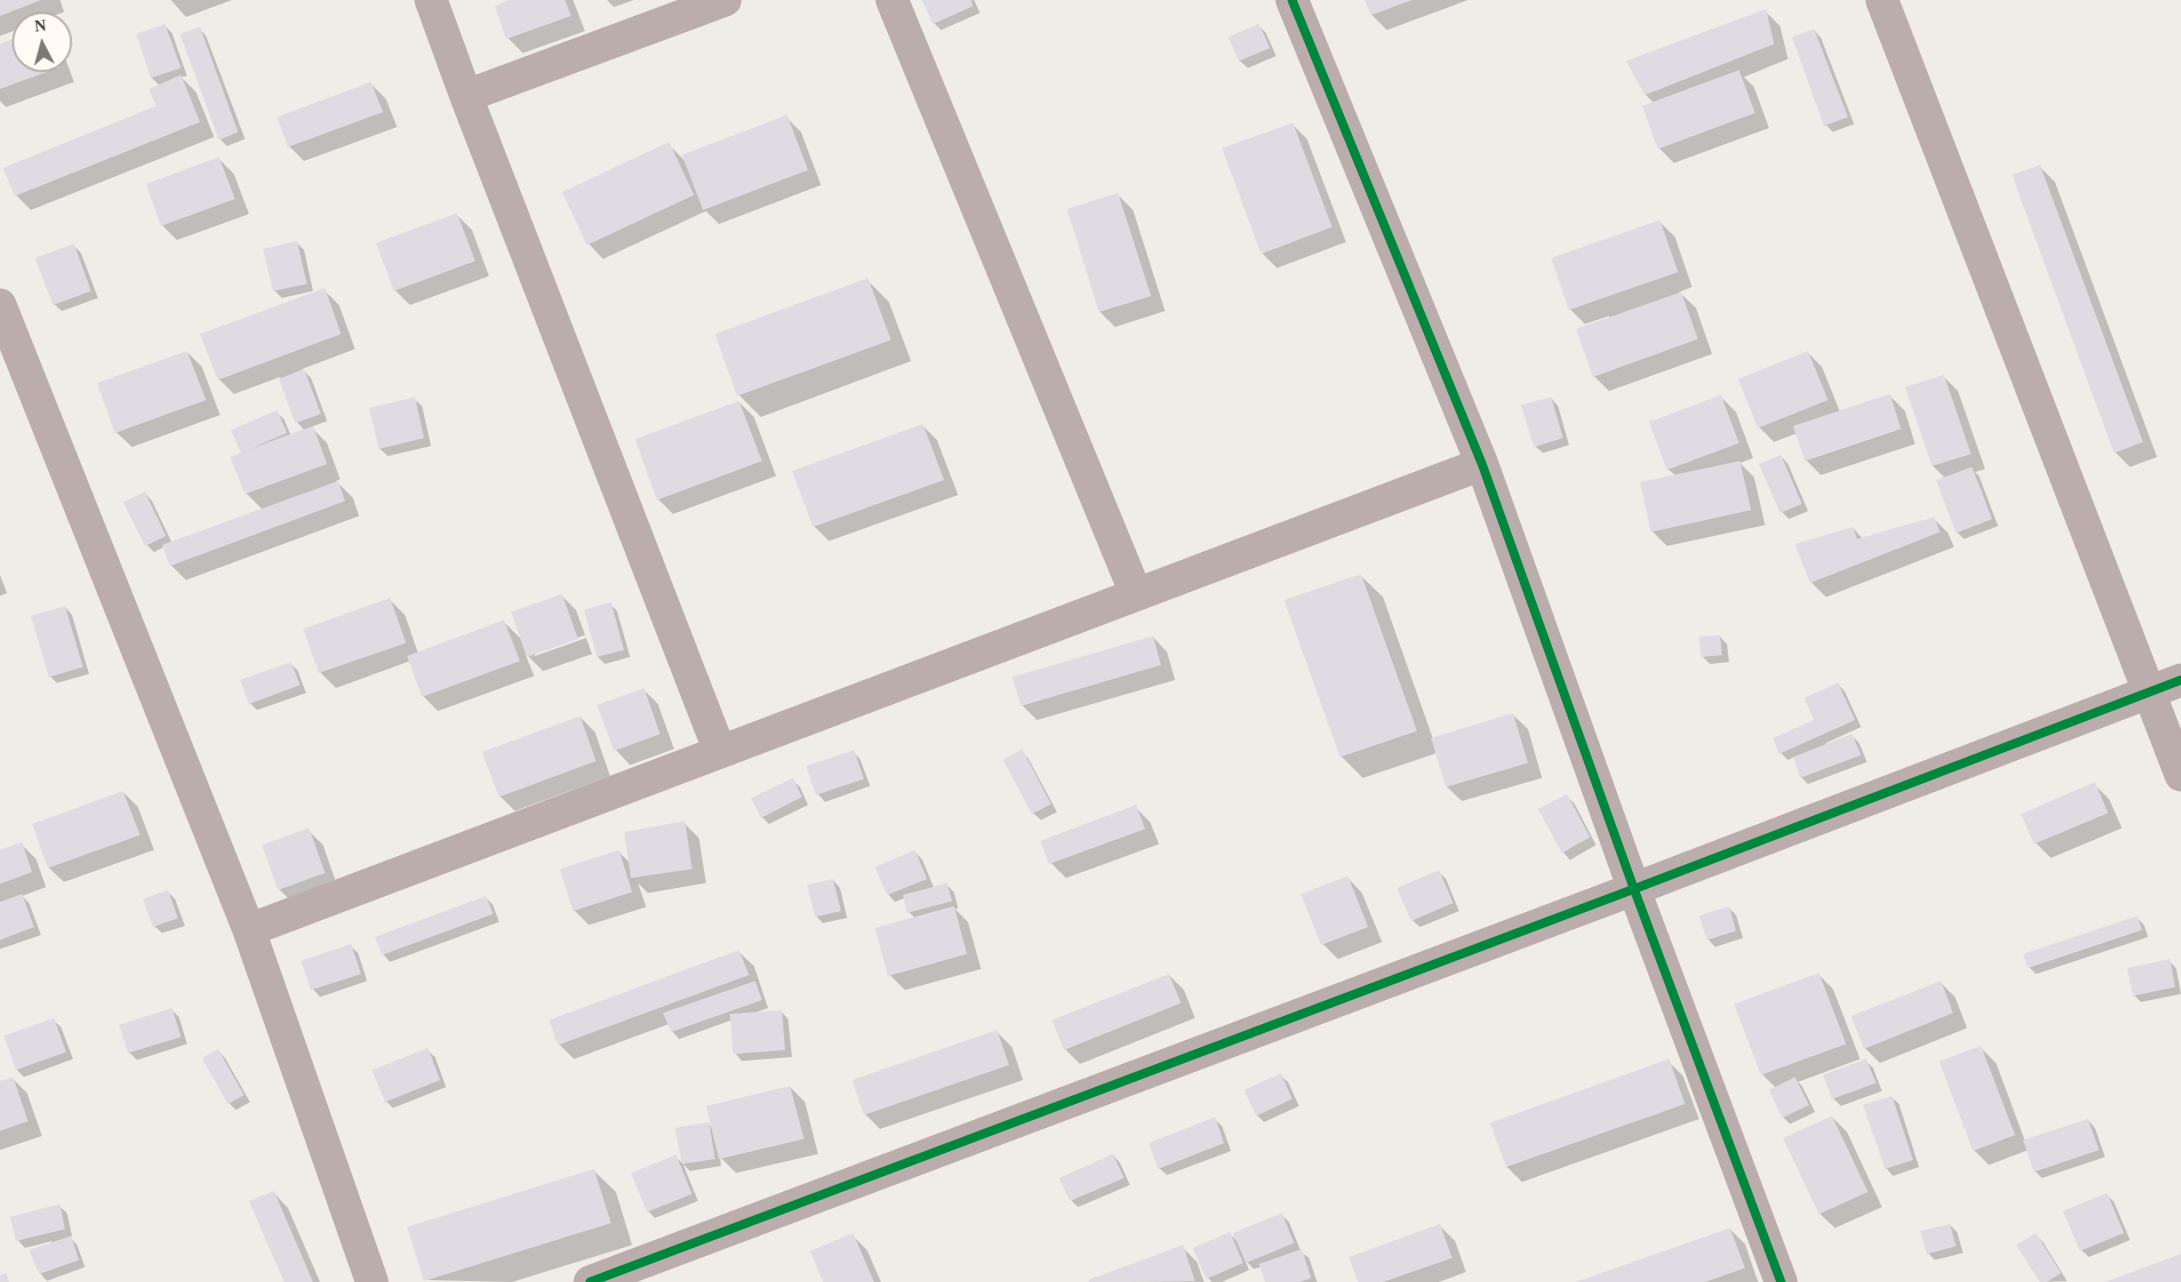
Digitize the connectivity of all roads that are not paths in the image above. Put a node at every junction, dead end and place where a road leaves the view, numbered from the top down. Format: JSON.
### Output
{"nodes":[{"id":1,"x":431,"y":0,"type":"edge"},
{"id":2,"x":725,"y":0,"type":"edge"},
{"id":3,"x":892,"y":0,"type":"edge"},
{"id":4,"x":1292,"y":0,"type":"edge"},
{"id":5,"x":1882,"y":0,"type":"edge"},
{"id":6,"x":466,"y":96,"type":"junction"},
{"id":7,"x":0,"y":305,"type":"edge"},
{"id":8,"x":1482,"y":464,"type":"junction"},
{"id":9,"x":1136,"y":594,"type":"junction"},
{"id":10,"x":2181,"y":680,"type":"edge"},
{"id":11,"x":2149,"y":692,"type":"junction"},
{"id":12,"x":720,"y":752,"type":"junction"},
{"id":13,"x":2181,"y":775,"type":"edge"},
{"id":14,"x":1634,"y":889,"type":"junction"},
{"id":15,"x":249,"y":930,"type":"junction"},
{"id":16,"x":372,"y":1282,"type":"edge"},
{"id":17,"x":590,"y":1282,"type":"edge"},
{"id":18,"x":1781,"y":1282,"type":"edge"}],
"edges":[{"from":1,"to":6,"type":"street"},
{"from":2,"to":6,"type":"street"},
{"from":3,"to":9,"type":"street"},
{"from":4,"to":8,"type":"street"},
{"from":5,"to":11,"type":"street"},
{"from":6,"to":12,"type":"street"},
{"from":7,"to":15,"type":"street"},
{"from":8,"to":9,"type":"street"},
{"from":8,"to":14,"type":"street"},
{"from":9,"to":12,"type":"street"},
{"from":10,"to":11,"type":"street"},
{"from":11,"to":13,"type":"street"},
{"from":11,"to":14,"type":"street"},
{"from":12,"to":15,"type":"street"},
{"from":14,"to":17,"type":"street"},
{"from":14,"to":18,"type":"street"},
{"from":15,"to":16,"type":"street"}]}
